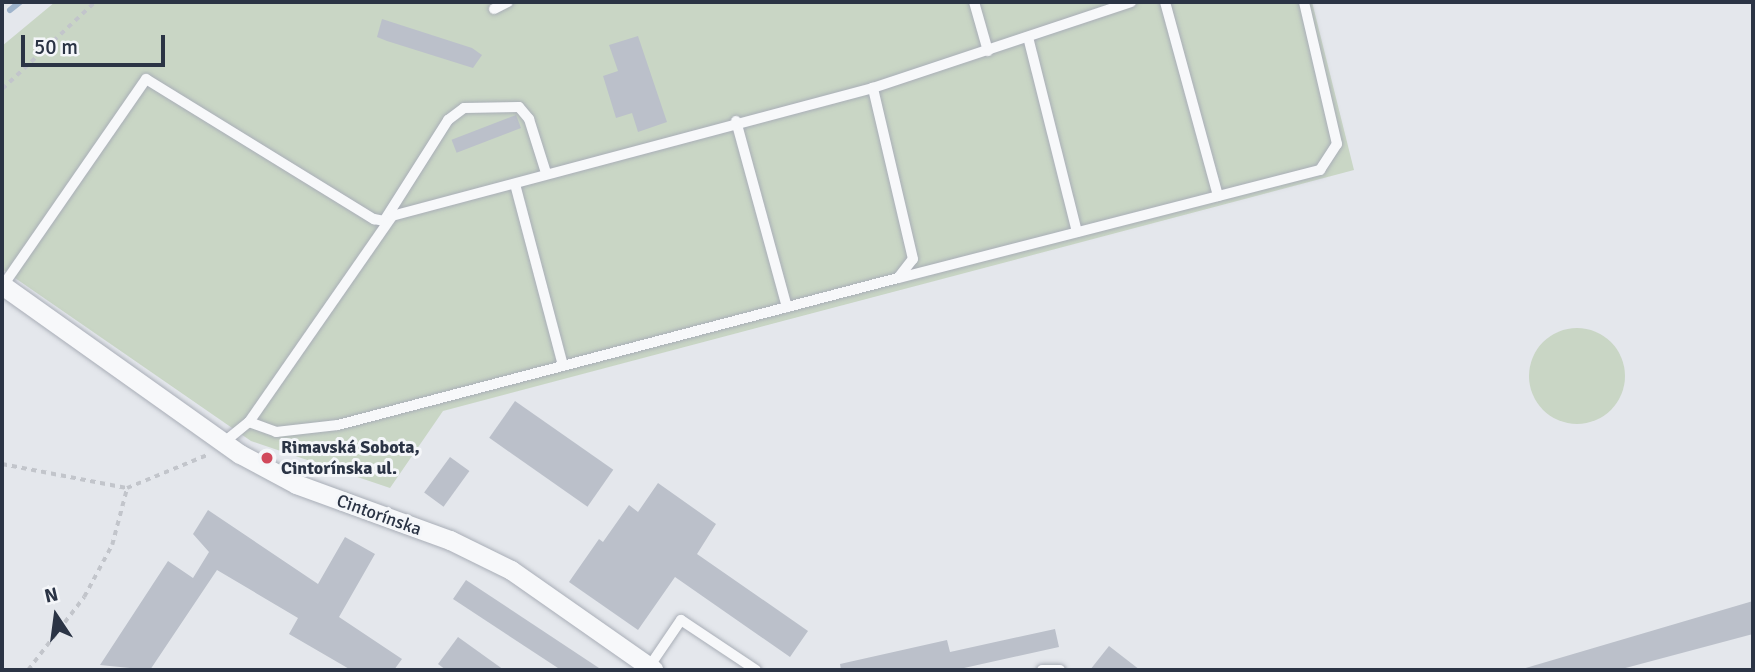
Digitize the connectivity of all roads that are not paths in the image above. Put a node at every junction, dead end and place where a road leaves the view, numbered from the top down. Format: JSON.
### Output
{"nodes":[{"id":1,"x":508,"y":2,"type":"edge"},
{"id":2,"x":974,"y":2,"type":"edge"},
{"id":3,"x":1131,"y":2,"type":"edge"},
{"id":4,"x":1165,"y":2,"type":"edge"},
{"id":5,"x":1304,"y":2,"type":"edge"},
{"id":6,"x":1116,"y":4,"type":"edge"},
{"id":7,"x":494,"y":9,"type":"dead end"},
{"id":8,"x":1028,"y":37,"type":"junction"},
{"id":9,"x":988,"y":51,"type":"junction"},
{"id":10,"x":873,"y":88,"type":"junction"},
{"id":11,"x":736,"y":121,"type":"junction"},
{"id":12,"x":546,"y":173,"type":"junction"},
{"id":13,"x":515,"y":184,"type":"junction"},
{"id":14,"x":1219,"y":196,"type":"junction"},
{"id":15,"x":384,"y":221,"type":"junction"},
{"id":16,"x":1077,"y":232,"type":"junction"},
{"id":17,"x":898,"y":278,"type":"junction"},
{"id":18,"x":2,"y":286,"type":"edge"},
{"id":19,"x":787,"y":307,"type":"junction"},
{"id":20,"x":563,"y":366,"type":"junction"},
{"id":21,"x":249,"y":422,"type":"junction"},
{"id":22,"x":218,"y":448,"type":"junction"},
{"id":23,"x":650,"y":669,"type":"edge"},
{"id":24,"x":755,"y":670,"type":"edge"},
{"id":25,"x":1041,"y":670,"type":"edge"},
{"id":26,"x":1060,"y":670,"type":"edge"}],
"edges":[{"from":1,"to":7,"type":"lane"},
{"from":2,"to":9,"type":"lane"},
{"from":3,"to":6,"type":"lane"},
{"from":4,"to":14,"type":"lane"},
{"from":5,"to":14,"type":"lane"},
{"from":6,"to":8,"type":"lane"},
{"from":8,"to":9,"type":"lane"},
{"from":8,"to":16,"type":"lane"},
{"from":9,"to":10,"type":"lane"},
{"from":10,"to":11,"type":"lane"},
{"from":10,"to":17,"type":"lane"},
{"from":11,"to":12,"type":"lane"},
{"from":11,"to":19,"type":"lane"},
{"from":12,"to":13,"type":"lane"},
{"from":12,"to":15,"type":"lane"},
{"from":13,"to":15,"type":"lane"},
{"from":13,"to":20,"type":"lane"},
{"from":14,"to":16,"type":"lane"},
{"from":15,"to":18,"type":"lane"},
{"from":15,"to":21,"type":"lane"},
{"from":16,"to":17,"type":"lane"},
{"from":17,"to":19,"type":"lane"},
{"from":18,"to":22,"type":"street","name":"Cintorínska"},
{"from":19,"to":20,"type":"lane"},
{"from":20,"to":21,"type":"lane"},
{"from":21,"to":22,"type":"lane"},
{"from":22,"to":23,"type":"street","name":"Cintorínska"},
{"from":23,"to":24,"type":"lane"},
{"from":25,"to":26,"type":"lane"}]}
